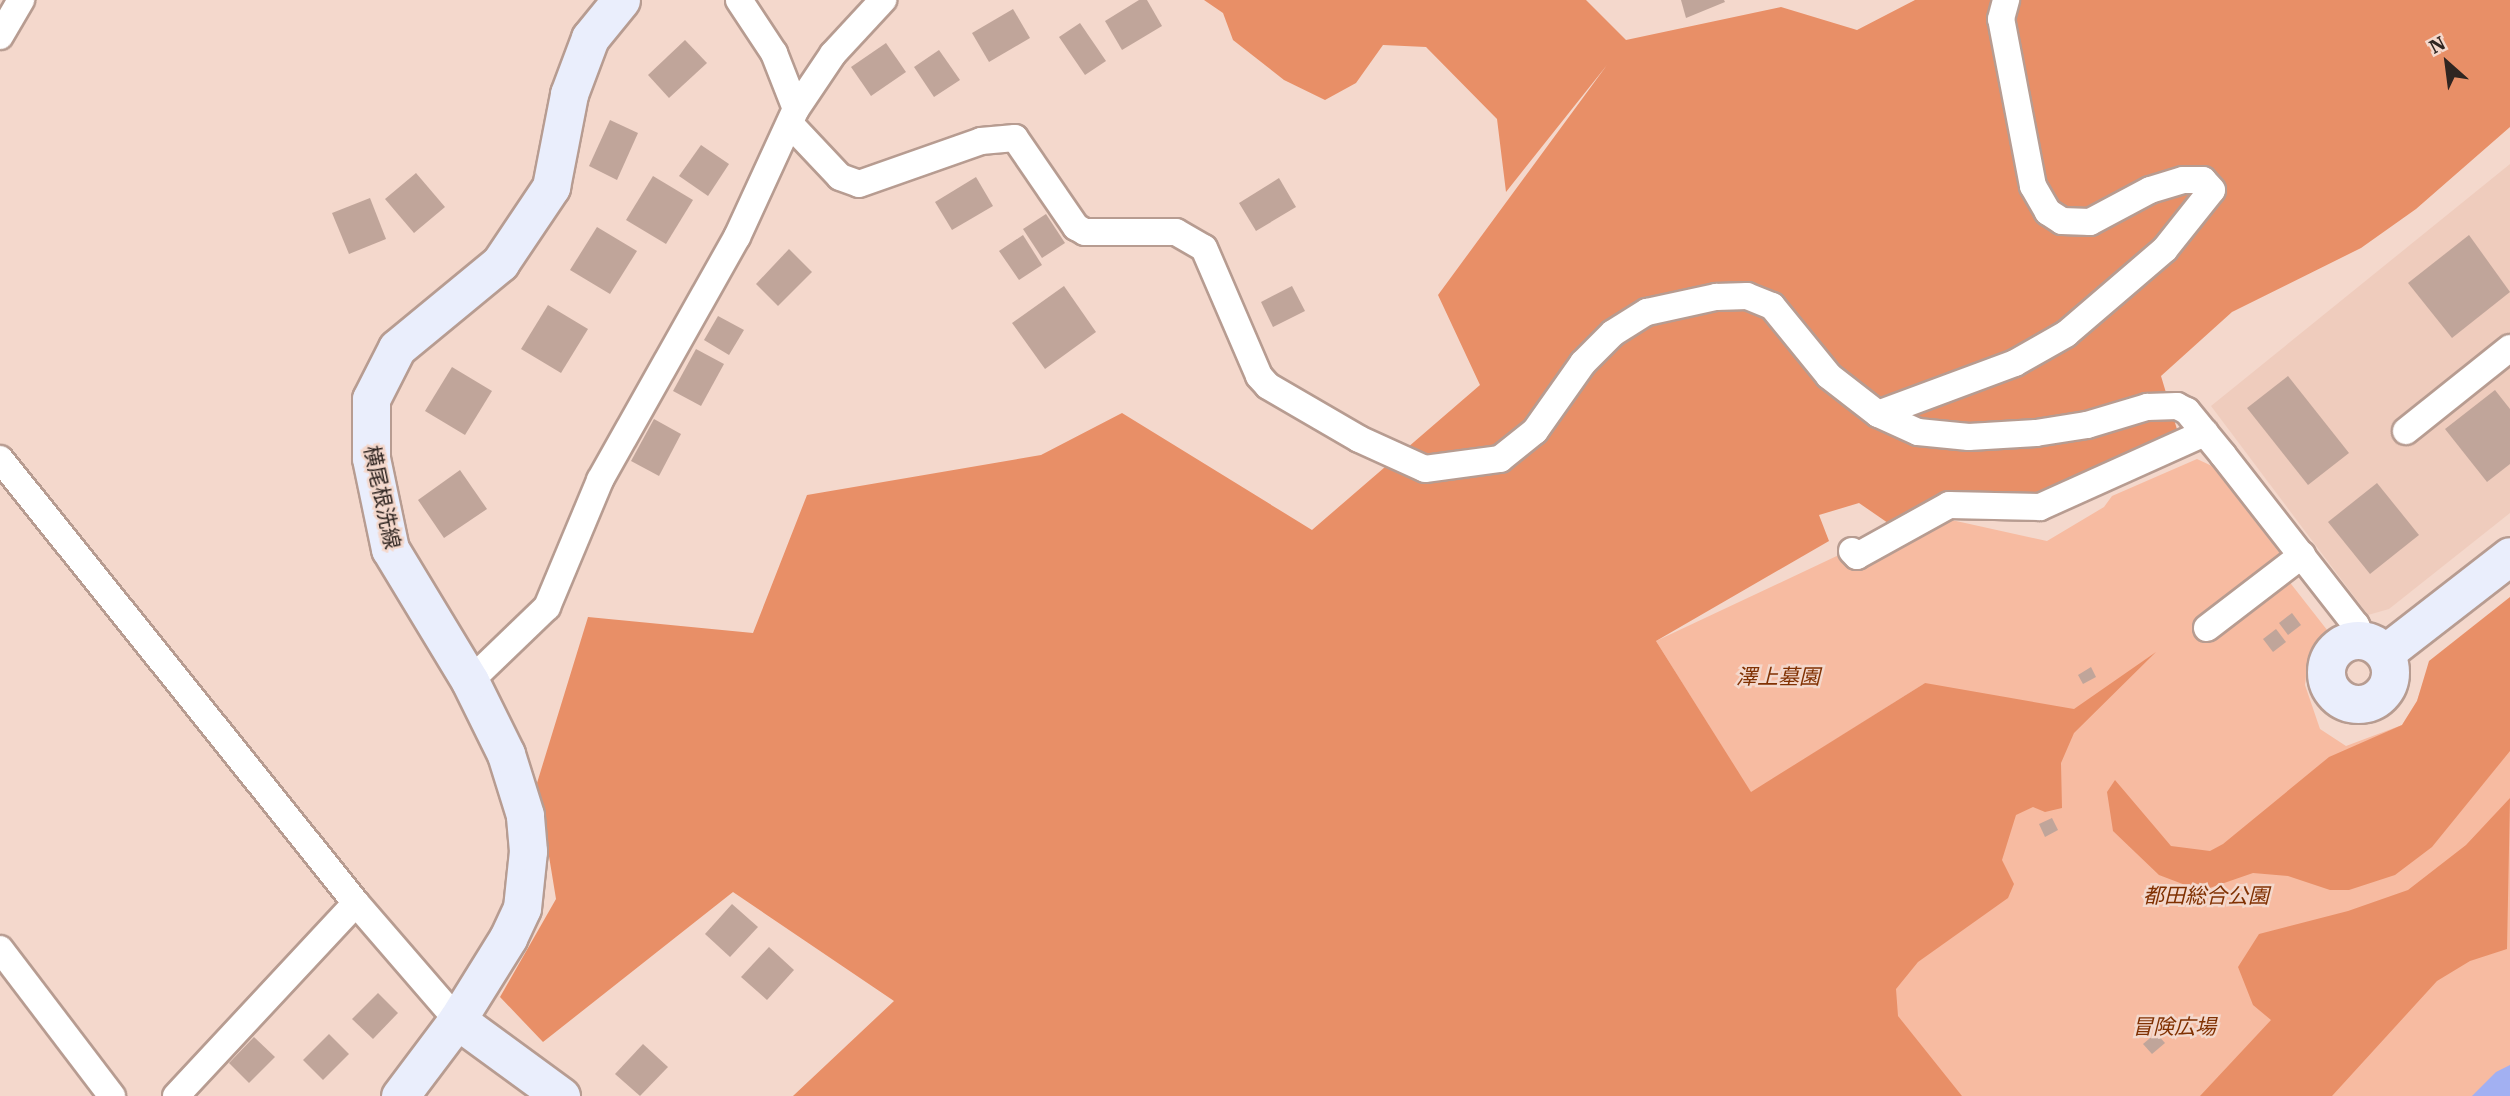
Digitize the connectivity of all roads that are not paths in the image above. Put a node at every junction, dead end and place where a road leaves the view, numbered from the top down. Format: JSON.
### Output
{"nodes":[{"id":1,"x":21,"y":0,"type":"edge"},
{"id":2,"x":621,"y":0,"type":"edge"},
{"id":3,"x":739,"y":0,"type":"edge"},
{"id":4,"x":883,"y":0,"type":"edge"},
{"id":5,"x":2006,"y":0,"type":"edge"},
{"id":6,"x":0,"y":36,"type":"edge"},
{"id":7,"x":794,"y":117,"type":"junction"},
{"id":8,"x":2510,"y":348,"type":"edge"},
{"id":9,"x":1878,"y":414,"type":"junction"},
{"id":10,"x":2406,"y":431,"type":"dead end"},
{"id":11,"x":2205,"y":433,"type":"junction"},
{"id":12,"x":0,"y":459,"type":"edge"},
{"id":13,"x":1852,"y":551,"type":"dead end"},
{"id":14,"x":2302,"y":555,"type":"junction"},
{"id":15,"x":2510,"y":556,"type":"edge"},
{"id":16,"x":2207,"y":628,"type":"dead end"},
{"id":17,"x":2374,"y":647,"type":"joint"},
{"id":18,"x":470,"y":681,"type":"junction"},
{"id":19,"x":356,"y":903,"type":"junction"},
{"id":20,"x":0,"y":948,"type":"edge"},
{"id":21,"x":457,"y":1020,"type":"junction"},
{"id":22,"x":112,"y":1096,"type":"edge"},
{"id":23,"x":176,"y":1096,"type":"edge"},
{"id":24,"x":400,"y":1096,"type":"edge"},
{"id":25,"x":561,"y":1096,"type":"edge"}],
"edges":[{"from":1,"to":6,"type":"street"},
{"from":2,"to":18,"type":"main road","name":"横尾根洗線"},
{"from":3,"to":7,"type":"street"},
{"from":4,"to":7,"type":"street"},
{"from":5,"to":9,"type":"street"},
{"from":7,"to":9,"type":"street"},
{"from":7,"to":18,"type":"street"},
{"from":8,"to":10,"type":"street"},
{"from":9,"to":11,"type":"street"},
{"from":11,"to":13,"type":"street"},
{"from":11,"to":14,"type":"street"},
{"from":12,"to":19,"type":"street"},
{"from":14,"to":16,"type":"street"},
{"from":14,"to":17,"type":"street"},
{"from":15,"to":17,"type":"main road"},
{"from":18,"to":21,"type":"main road","name":"横尾根洗線"},
{"from":19,"to":21,"type":"street"},
{"from":19,"to":23,"type":"street"},
{"from":20,"to":22,"type":"street"},
{"from":21,"to":24,"type":"main road","name":"横尾根洗線"},
{"from":21,"to":25,"type":"main road"}]}
